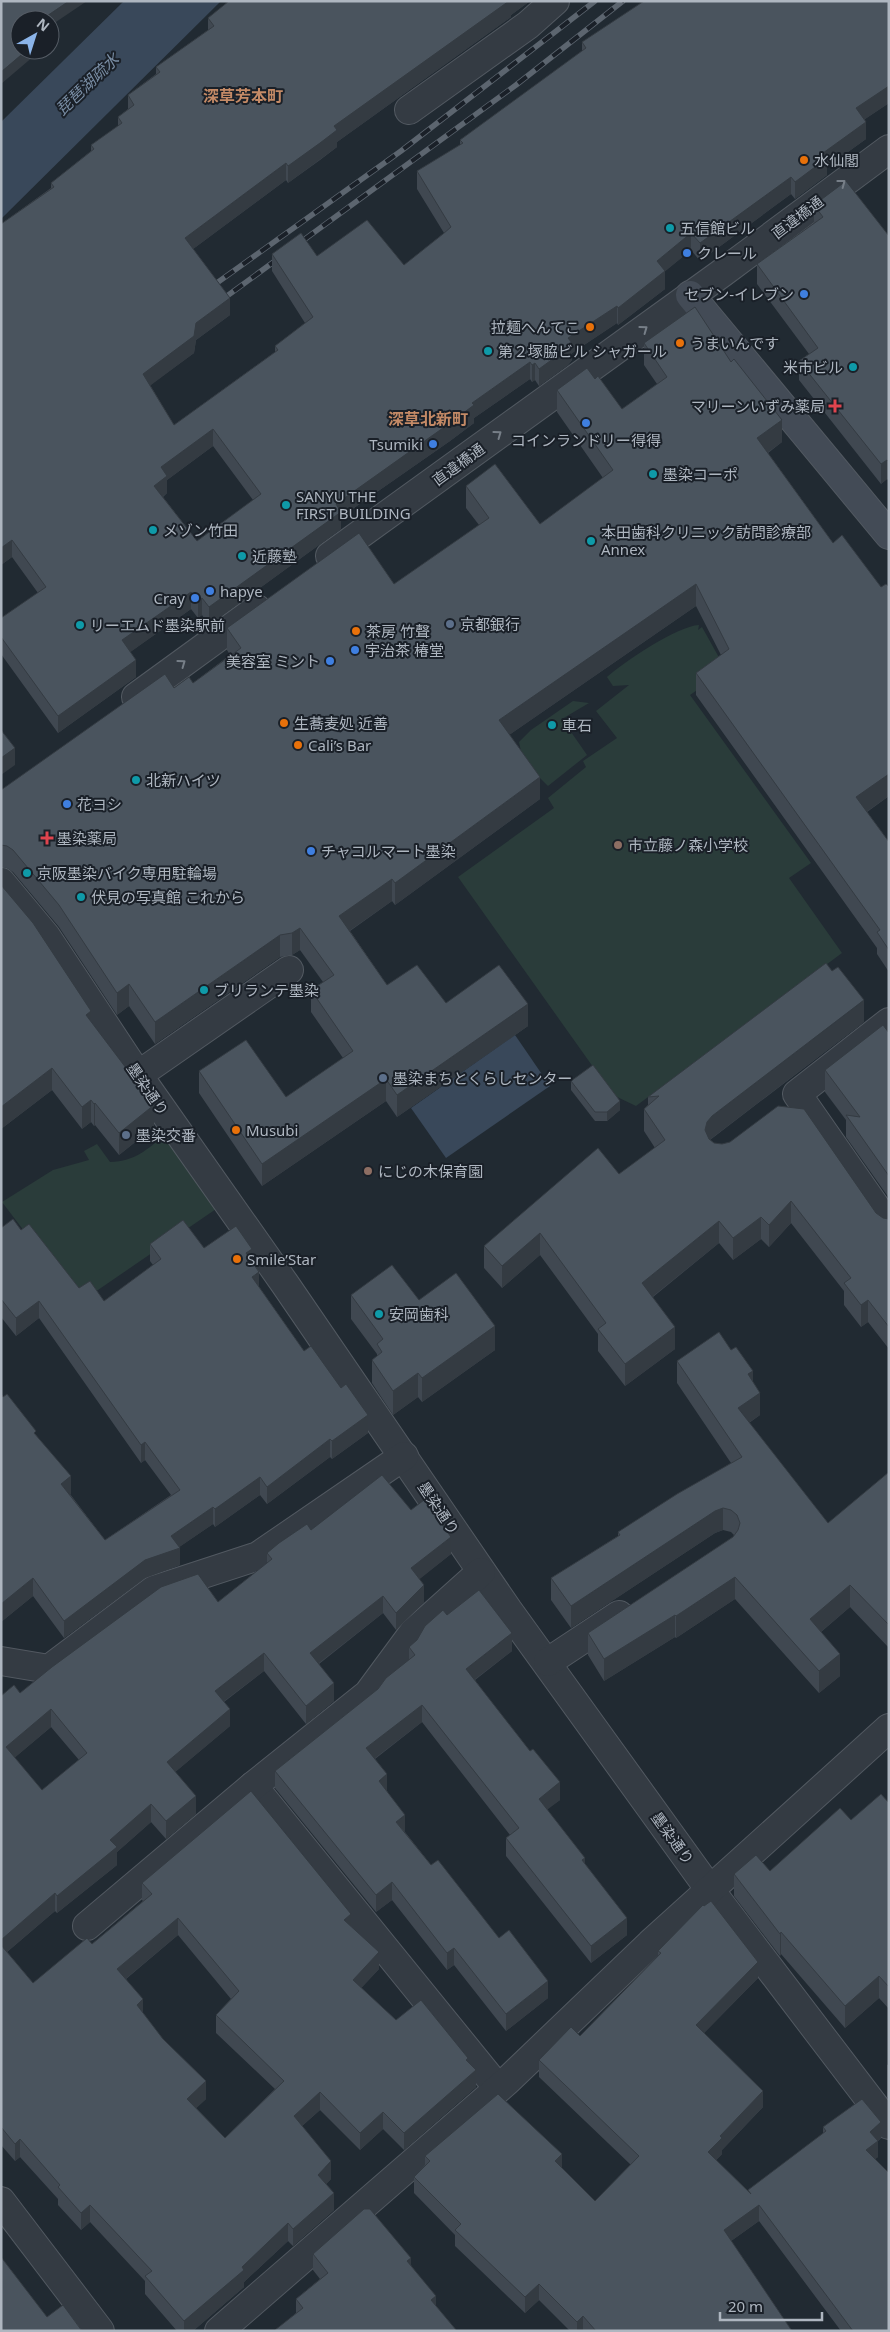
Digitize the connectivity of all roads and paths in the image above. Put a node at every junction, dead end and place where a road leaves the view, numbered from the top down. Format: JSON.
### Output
{"nodes":[{"id":1,"x":555,"y":1,"type":"edge"},
{"id":2,"x":409,"y":110,"type":"dead end"},
{"id":3,"x":889,"y":149,"type":"edge"},
{"id":4,"x":690,"y":295,"type":"junction"},
{"id":5,"x":889,"y":535,"type":"edge"},
{"id":6,"x":313,"y":569,"type":"edge"},
{"id":7,"x":281,"y":592,"type":"edge"},
{"id":8,"x":116,"y":711,"type":"edge"},
{"id":9,"x":1,"y":882,"type":"edge"},
{"id":10,"x":289,"y":970,"type":"dead end"},
{"id":11,"x":889,"y":1022,"type":"edge"},
{"id":12,"x":138,"y":1075,"type":"junction"},
{"id":13,"x":797,"y":1094,"type":"junction"},
{"id":14,"x":774,"y":1111,"type":"edge"},
{"id":15,"x":889,"y":1226,"type":"edge"},
{"id":16,"x":404,"y":1456,"type":"junction"},
{"id":17,"x":482,"y":1572,"type":"junction"},
{"id":18,"x":636,"y":1604,"type":"edge"},
{"id":19,"x":1,"y":1661,"type":"edge"},
{"id":20,"x":548,"y":1662,"type":"junction"},
{"id":21,"x":889,"y":1728,"type":"edge"},
{"id":22,"x":253,"y":1786,"type":"junction"},
{"id":23,"x":747,"y":1878,"type":"edge"},
{"id":24,"x":710,"y":1890,"type":"junction"},
{"id":25,"x":88,"y":1926,"type":"dead end"},
{"id":26,"x":498,"y":2088,"type":"junction"},
{"id":27,"x":889,"y":2125,"type":"edge"},
{"id":28,"x":1,"y":2201,"type":"edge"},
{"id":29,"x":100,"y":2331,"type":"edge"},
{"id":30,"x":219,"y":2331,"type":"edge"}],
"edges":[{"from":1,"to":2,"type":"street"},
{"from":4,"to":3,"type":"street","name":"直違橋通","one_way":true},
{"from":4,"to":5,"type":"street"},
{"from":6,"to":4,"type":"street","name":"直違橋通","one_way":true},
{"from":8,"to":7,"type":"street","one_way":true},
{"from":9,"to":12,"type":"street","name":"墨染通り"},
{"from":10,"to":12,"type":"street"},
{"from":11,"to":13,"type":"street"},
{"from":12,"to":16,"type":"street","name":"墨染通り"},
{"from":13,"to":14,"type":"street"},
{"from":13,"to":15,"type":"street"},
{"from":16,"to":17,"type":"street","name":"墨染通り"},
{"from":16,"to":19,"type":"street"},
{"from":17,"to":20,"type":"street","name":"墨染通り"},
{"from":17,"to":22,"type":"street"},
{"from":18,"to":20,"type":"street"},
{"from":20,"to":24,"type":"street","name":"墨染通り"},
{"from":21,"to":24,"type":"street"},
{"from":22,"to":25,"type":"street"},
{"from":22,"to":26,"type":"street"},
{"from":23,"to":24,"type":"street"},
{"from":24,"to":26,"type":"street"},
{"from":24,"to":27,"type":"street","name":"墨染通り"},
{"from":26,"to":30,"type":"street"},
{"from":28,"to":29,"type":"street"}]}
